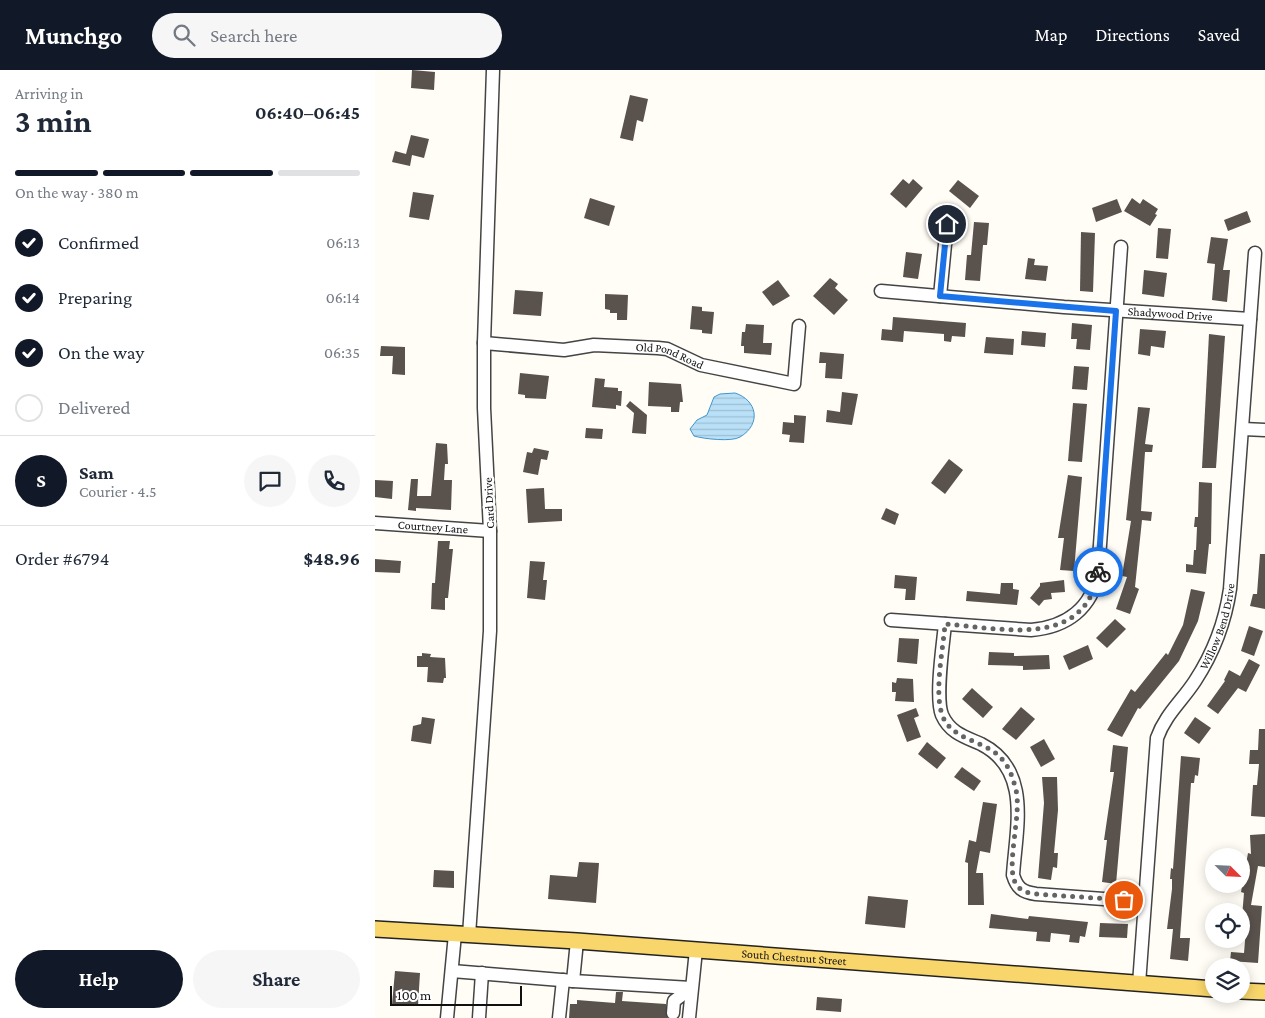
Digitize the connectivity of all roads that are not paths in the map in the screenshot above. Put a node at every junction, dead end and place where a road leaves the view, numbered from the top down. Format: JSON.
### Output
{"nodes":[{"id":1,"x":493,"y":70,"type":"edge"},
{"id":2,"x":947,"y":224,"type":"dead end"},
{"id":3,"x":1121,"y":246,"type":"dead end"},
{"id":4,"x":1255,"y":254,"type":"dead end"},
{"id":5,"x":881,"y":291,"type":"dead end"},
{"id":6,"x":940,"y":296,"type":"junction"},
{"id":7,"x":1116,"y":311,"type":"junction"},
{"id":8,"x":1250,"y":319,"type":"junction"},
{"id":9,"x":799,"y":326,"type":"dead end"},
{"id":10,"x":484,"y":343,"type":"junction"},
{"id":11,"x":1243,"y":429,"type":"junction"},
{"id":12,"x":1265,"y":430,"type":"edge"},
{"id":13,"x":375,"y":523,"type":"edge"},
{"id":14,"x":490,"y":531,"type":"junction"},
{"id":15,"x":891,"y":620,"type":"dead end"},
{"id":16,"x":945,"y":624,"type":"junction"},
{"id":17,"x":1144,"y":902,"type":"junction"},
{"id":18,"x":375,"y":928,"type":"edge"},
{"id":19,"x":462,"y":934,"type":"junction"},
{"id":20,"x":577,"y":941,"type":"junction"},
{"id":21,"x":696,"y":950,"type":"junction"},
{"id":22,"x":452,"y":971,"type":"junction"},
{"id":23,"x":482,"y":973,"type":"junction"},
{"id":24,"x":568,"y":980,"type":"junction"},
{"id":25,"x":1139,"y":984,"type":"junction"},
{"id":26,"x":691,"y":988,"type":"junction"},
{"id":27,"x":1205,"y":988,"type":"edge"},
{"id":28,"x":1250,"y":991,"type":"edge"},
{"id":29,"x":1265,"y":992,"type":"edge"},
{"id":30,"x":673,"y":1013,"type":"dead end"},
{"id":31,"x":447,"y":1018,"type":"edge"},
{"id":32,"x":479,"y":1018,"type":"edge"},
{"id":33,"x":559,"y":1018,"type":"edge"},
{"id":34,"x":689,"y":1018,"type":"edge"}],
"edges":[{"from":1,"to":10,"type":"street","name":"Card Drive"},
{"from":2,"to":6,"type":"street"},
{"from":3,"to":7,"type":"street"},
{"from":4,"to":8,"type":"street","name":"Willow Bend Drive"},
{"from":5,"to":6,"type":"street","name":"Shadywood Drive"},
{"from":6,"to":7,"type":"street","name":"Shadywood Drive"},
{"from":7,"to":8,"type":"street","name":"Shadywood Drive"},
{"from":7,"to":16,"type":"street"},
{"from":8,"to":11,"type":"street","name":"Willow Bend Drive"},
{"from":9,"to":10,"type":"street","name":"Old Pond Road"},
{"from":10,"to":14,"type":"street","name":"Card Drive"},
{"from":11,"to":12,"type":"street"},
{"from":11,"to":17,"type":"street","name":"Willow Bend Drive"},
{"from":13,"to":14,"type":"street","name":"Courtney Lane"},
{"from":14,"to":19,"type":"street","name":"Card Drive"},
{"from":15,"to":16,"type":"street"},
{"from":16,"to":17,"type":"street"},
{"from":17,"to":25,"type":"street","name":"Willow Bend Drive"},
{"from":18,"to":19,"type":"main road","name":"South Chestnut Street"},
{"from":19,"to":20,"type":"main road","name":"South Chestnut Street"},
{"from":19,"to":22,"type":"street","name":"Card Drive"},
{"from":20,"to":21,"type":"main road","name":"South Chestnut Street"},
{"from":20,"to":24,"type":"street"},
{"from":21,"to":25,"type":"main road","name":"South Chestnut Street"},
{"from":21,"to":26,"type":"street"},
{"from":22,"to":23,"type":"street"},
{"from":22,"to":31,"type":"street","name":"Card Drive"},
{"from":23,"to":24,"type":"street"},
{"from":23,"to":32,"type":"street"},
{"from":24,"to":26,"type":"street"},
{"from":24,"to":33,"type":"street"},
{"from":25,"to":27,"type":"main road","name":"South Chestnut Street"},
{"from":26,"to":30,"type":"street"},
{"from":26,"to":34,"type":"street"},
{"from":28,"to":29,"type":"main road"}]}
